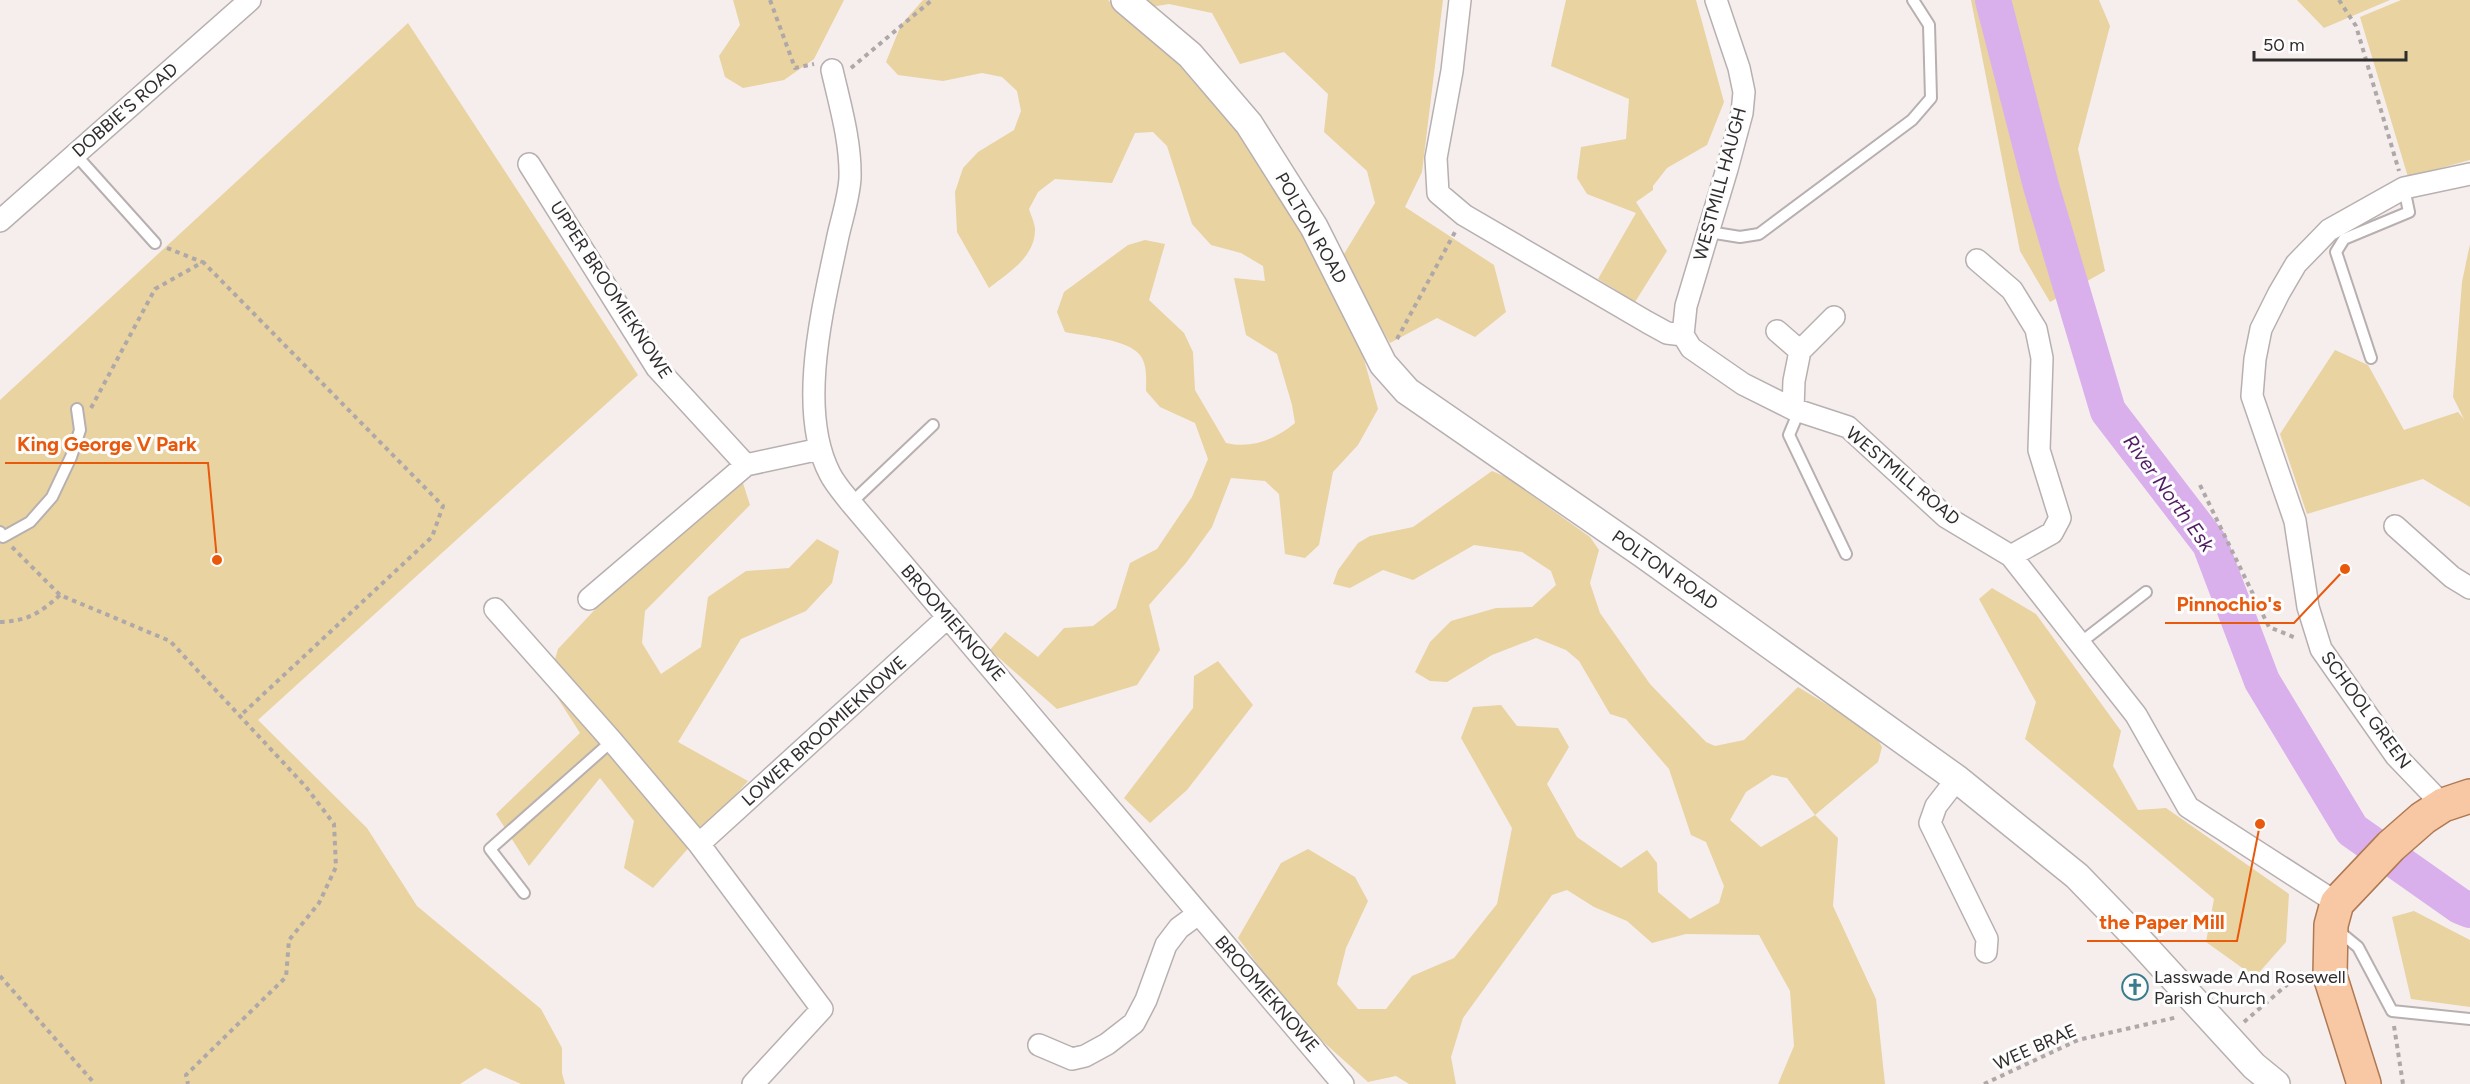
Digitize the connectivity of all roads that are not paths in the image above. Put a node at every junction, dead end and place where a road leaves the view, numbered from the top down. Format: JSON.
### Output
{"nodes":[{"id":1,"x":250,"y":0,"type":"edge"},
{"id":2,"x":1125,"y":0,"type":"edge"},
{"id":3,"x":1460,"y":0,"type":"edge"},
{"id":4,"x":1716,"y":0,"type":"edge"},
{"id":5,"x":1913,"y":0,"type":"edge"},
{"id":6,"x":833,"y":76,"type":"road end"},
{"id":7,"x":75,"y":154,"type":"junction"},
{"id":8,"x":529,"y":164,"type":"dead end"},
{"id":9,"x":2470,"y":174,"type":"edge"},
{"id":10,"x":2404,"y":188,"type":"junction"},
{"id":11,"x":0,"y":221,"type":"edge"},
{"id":12,"x":1709,"y":232,"type":"junction"},
{"id":13,"x":155,"y":243,"type":"road end"},
{"id":14,"x":1977,"y":260,"type":"dead end"},
{"id":15,"x":1833,"y":317,"type":"dead end"},
{"id":16,"x":1777,"y":331,"type":"dead end"},
{"id":17,"x":1683,"y":335,"type":"junction"},
{"id":18,"x":1800,"y":351,"type":"junction"},
{"id":19,"x":2371,"y":358,"type":"dead end"},
{"id":20,"x":77,"y":409,"type":"dead end"},
{"id":21,"x":1796,"y":410,"type":"junction"},
{"id":22,"x":933,"y":425,"type":"dead end"},
{"id":23,"x":820,"y":449,"type":"junction"},
{"id":24,"x":746,"y":465,"type":"junction"},
{"id":25,"x":851,"y":503,"type":"junction"},
{"id":26,"x":2395,"y":526,"type":"dead end"},
{"id":27,"x":1,"y":535,"type":"edge"},
{"id":28,"x":1846,"y":554,"type":"dead end"},
{"id":29,"x":2012,"y":556,"type":"junction"},
{"id":30,"x":2470,"y":588,"type":"edge"},
{"id":31,"x":2146,"y":592,"type":"dead end"},
{"id":32,"x":589,"y":599,"type":"dead end"},
{"id":33,"x":495,"y":609,"type":"dead end"},
{"id":34,"x":948,"y":617,"type":"junction"},
{"id":35,"x":2080,"y":643,"type":"junction"},
{"id":36,"x":612,"y":741,"type":"junction"},
{"id":37,"x":1957,"y":779,"type":"junction"},
{"id":38,"x":2445,"y":806,"type":"edge"},
{"id":39,"x":699,"y":844,"type":"junction"},
{"id":40,"x":524,"y":893,"type":"dead end"},
{"id":41,"x":1198,"y":914,"type":"junction"},
{"id":42,"x":2339,"y":914,"type":"junction"},
{"id":43,"x":1986,"y":952,"type":"dead end"},
{"id":44,"x":2470,"y":1019,"type":"edge"},
{"id":45,"x":1039,"y":1045,"type":"dead end"},
{"id":46,"x":753,"y":1084,"type":"edge"},
{"id":47,"x":1343,"y":1084,"type":"edge"},
{"id":48,"x":2276,"y":1084,"type":"edge"},
{"id":49,"x":2364,"y":1084,"type":"edge"}],
"edges":[{"from":1,"to":7,"type":"street","name":"DOBBIE'S ROAD"},
{"from":2,"to":37,"type":"street","name":"POLTON ROAD"},
{"from":3,"to":17,"type":"street","name":"WESTMILL ROAD"},
{"from":4,"to":12,"type":"street","name":"WESTMILL HAUGH"},
{"from":5,"to":12,"type":"lane"},
{"from":6,"to":23,"type":"street","name":"BROOMIEKNOWE"},
{"from":7,"to":11,"type":"street","name":"DOBBIE'S ROAD"},
{"from":7,"to":13,"type":"lane"},
{"from":8,"to":24,"type":"street","name":"UPPER BROOMIEKNOWE"},
{"from":9,"to":10,"type":"street"},
{"from":10,"to":19,"type":"lane"},
{"from":10,"to":38,"type":"street","name":"SCHOOL GREEN"},
{"from":12,"to":17,"type":"street","name":"WESTMILL HAUGH"},
{"from":14,"to":29,"type":"street"},
{"from":15,"to":18,"type":"street"},
{"from":16,"to":18,"type":"street"},
{"from":17,"to":21,"type":"street","name":"WESTMILL ROAD"},
{"from":18,"to":21,"type":"street"},
{"from":20,"to":27,"type":"lane"},
{"from":21,"to":28,"type":"lane"},
{"from":21,"to":29,"type":"street","name":"WESTMILL ROAD"},
{"from":22,"to":25,"type":"lane"},
{"from":23,"to":24,"type":"street"},
{"from":23,"to":25,"type":"street","name":"BROOMIEKNOWE"},
{"from":24,"to":32,"type":"street"},
{"from":25,"to":34,"type":"street","name":"BROOMIEKNOWE"},
{"from":26,"to":30,"type":"street"},
{"from":29,"to":35,"type":"street","name":"WESTMILL ROAD"},
{"from":31,"to":35,"type":"lane"},
{"from":33,"to":36,"type":"street"},
{"from":34,"to":39,"type":"street","name":"LOWER BROOMIEKNOWE"},
{"from":34,"to":41,"type":"street","name":"BROOMIEKNOWE"},
{"from":35,"to":42,"type":"street","name":"WESTMILL ROAD"},
{"from":36,"to":39,"type":"street"},
{"from":36,"to":40,"type":"lane"},
{"from":37,"to":43,"type":"street"},
{"from":37,"to":48,"type":"street","name":"POLTON ROAD"},
{"from":38,"to":42,"type":"main road"},
{"from":39,"to":46,"type":"street"},
{"from":41,"to":45,"type":"street"},
{"from":41,"to":47,"type":"street","name":"BROOMIEKNOWE"},
{"from":42,"to":44,"type":"lane"},
{"from":42,"to":49,"type":"main road"}]}
